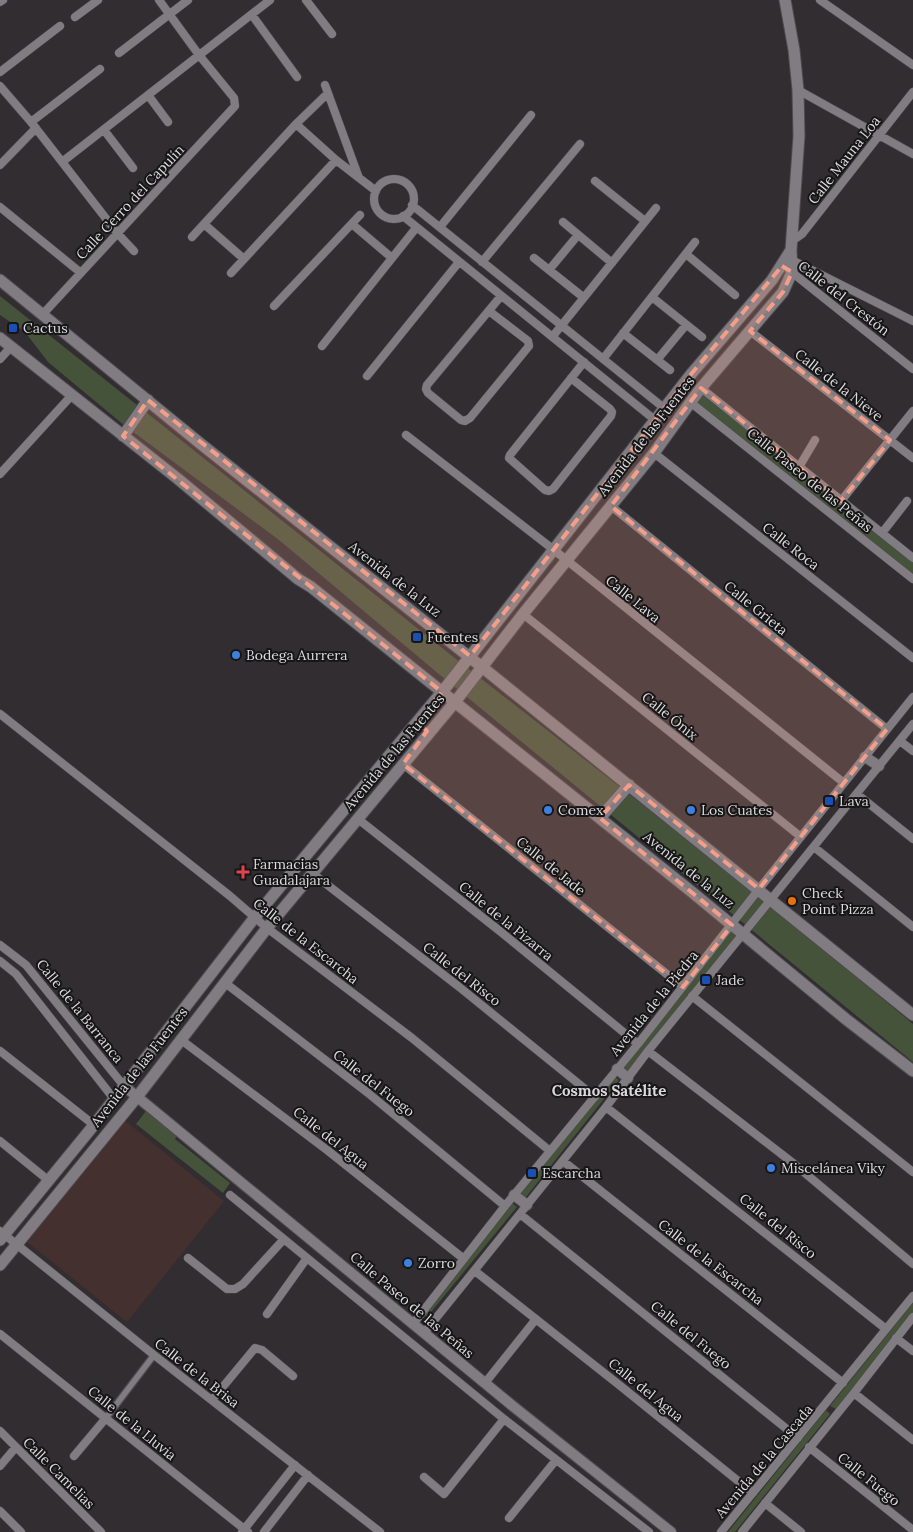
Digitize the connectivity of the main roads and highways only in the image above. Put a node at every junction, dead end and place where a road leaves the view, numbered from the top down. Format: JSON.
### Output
{"nodes":[{"id":1,"x":785,"y":0,"type":"edge"},
{"id":2,"x":789,"y":258,"type":"junction"},
{"id":3,"x":0,"y":280,"type":"edge"},
{"id":4,"x":0,"y":338,"type":"edge"},
{"id":5,"x":148,"y":400,"type":"junction"},
{"id":6,"x":123,"y":436,"type":"junction"},
{"id":7,"x":470,"y":656,"type":"junction"},
{"id":8,"x":482,"y":667,"type":"junction"},
{"id":9,"x":442,"y":692,"type":"junction"},
{"id":10,"x":455,"y":702,"type":"junction"},
{"id":11,"x":628,"y":785,"type":"junction"},
{"id":12,"x":600,"y":818,"type":"junction"},
{"id":13,"x":913,"y":1015,"type":"edge"},
{"id":14,"x":913,"y":1071,"type":"edge"},
{"id":15,"x":1,"y":1235,"type":"edge"},
{"id":16,"x":0,"y":1265,"type":"edge"}],
"edges":[{"from":1,"to":2,"type":"main road","name":"Avenida de las Fuentes"},
{"from":2,"to":7,"type":"main road","name":"Avenida de las Fuentes"},
{"from":2,"to":8,"type":"main road","name":"Avenida de las Fuentes"},
{"from":3,"to":5,"type":"main road","name":"Avenida de la Luz"},
{"from":4,"to":6,"type":"main road","name":"Avenida de la Luz"},
{"from":5,"to":6,"type":"main road"},
{"from":5,"to":7,"type":"main road","name":"Avenida de la Luz"},
{"from":6,"to":9,"type":"main road","name":"Avenida de la Luz"},
{"from":7,"to":8,"type":"main road","name":"Avenida de la Luz"},
{"from":7,"to":9,"type":"main road","name":"Avenida de las Fuentes"},
{"from":8,"to":10,"type":"main road","name":"Avenida de las Fuentes"},
{"from":8,"to":11,"type":"main road","name":"Avenida de la Luz"},
{"from":9,"to":10,"type":"main road","name":"Avenida de la Luz"},
{"from":9,"to":15,"type":"main road","name":"Avenida de las Fuentes"},
{"from":10,"to":12,"type":"main road","name":"Avenida de la Luz"},
{"from":10,"to":16,"type":"main road","name":"Avenida de las Fuentes"},
{"from":11,"to":12,"type":"main road"},
{"from":11,"to":13,"type":"main road","name":"Avenida de la Luz"},
{"from":12,"to":14,"type":"main road","name":"Avenida de la Luz"}]}
